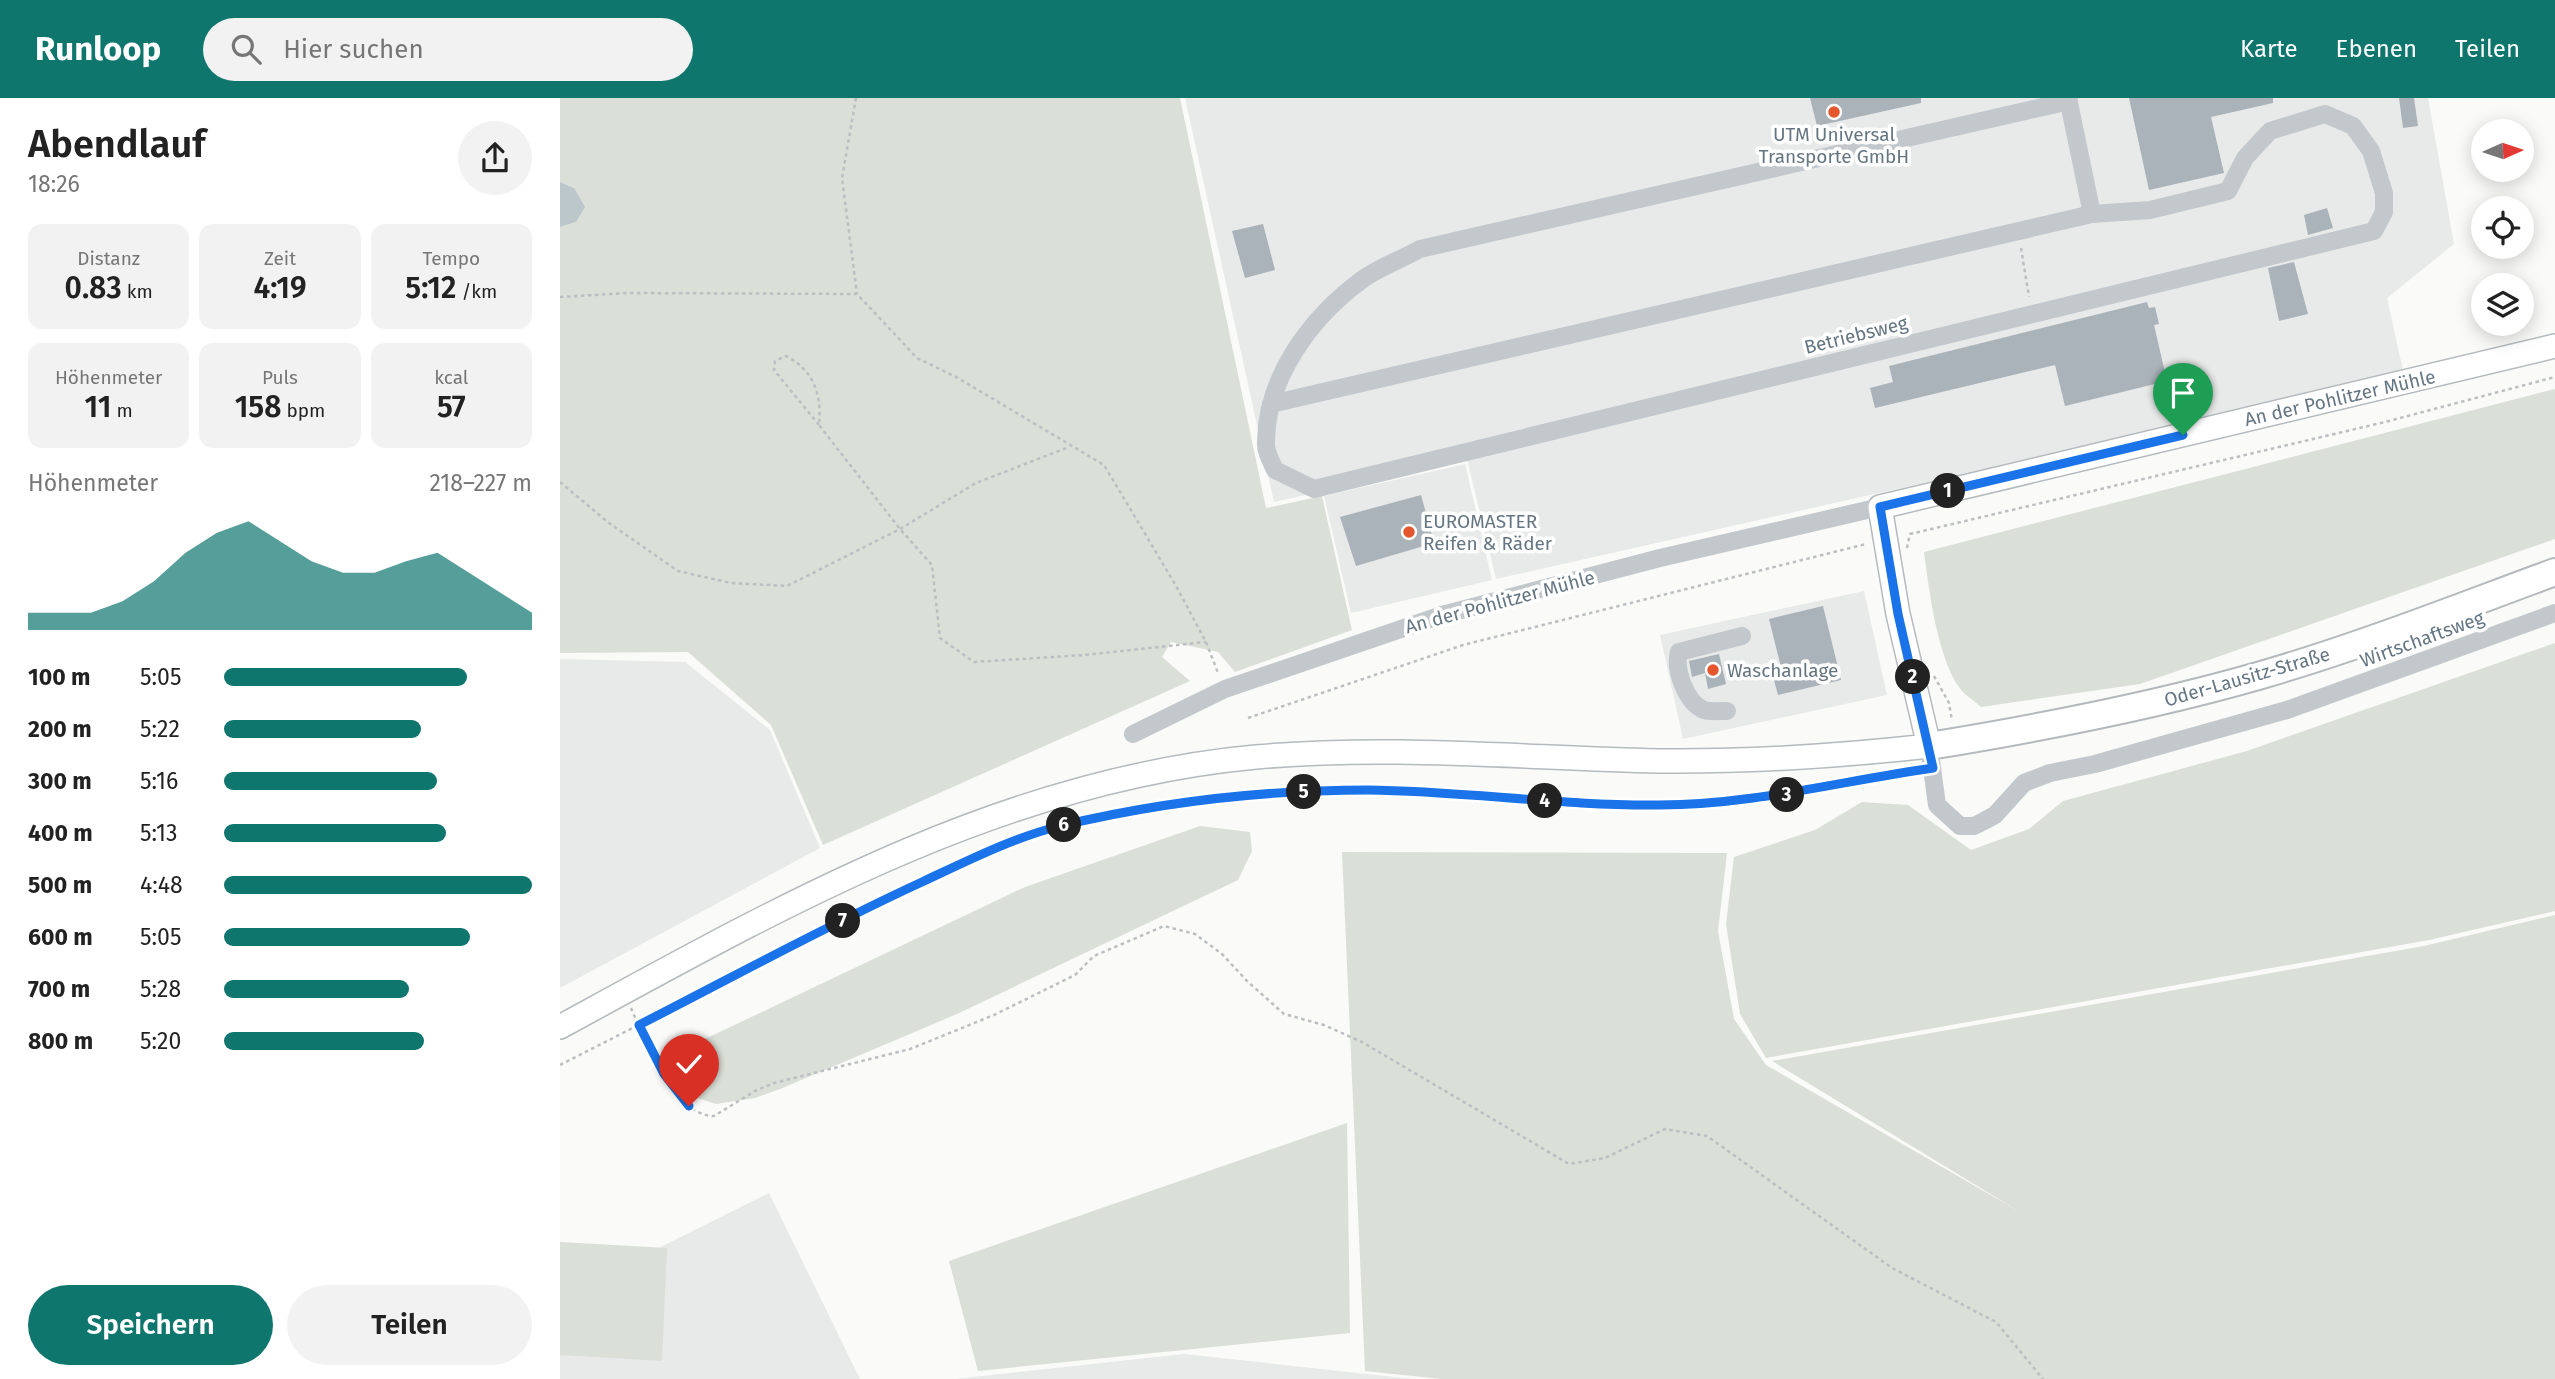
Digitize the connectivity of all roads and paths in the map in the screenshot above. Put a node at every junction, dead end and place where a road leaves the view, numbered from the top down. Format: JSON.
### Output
{"nodes":[{"id":1,"x":856,"y":98,"type":"edge"},
{"id":2,"x":2068,"y":99,"type":"edge"},
{"id":3,"x":2324,"y":106,"type":"edge"},
{"id":4,"x":2092,"y":214,"type":"junction"},
{"id":5,"x":2018,"y":232,"type":"junction"},
{"id":6,"x":857,"y":294,"type":"junction"},
{"id":7,"x":560,"y":297,"type":"edge"},
{"id":8,"x":2032,"y":314,"type":"junction"},
{"id":9,"x":2555,"y":346,"type":"edge"},
{"id":10,"x":2555,"y":377,"type":"edge"},
{"id":11,"x":1271,"y":404,"type":"junction"},
{"id":12,"x":819,"y":425,"type":"junction"},
{"id":13,"x":1071,"y":446,"type":"junction"},
{"id":14,"x":560,"y":482,"type":"edge"},
{"id":15,"x":1880,"y":507,"type":"junction"},
{"id":16,"x":900,"y":529,"type":"junction"},
{"id":17,"x":1910,"y":534,"type":"junction"},
{"id":18,"x":1885,"y":540,"type":"junction"},
{"id":19,"x":1906,"y":552,"type":"dead end"},
{"id":20,"x":2555,"y":572,"type":"edge"},
{"id":21,"x":2555,"y":613,"type":"edge"},
{"id":22,"x":1742,"y":636,"type":"dead end"},
{"id":23,"x":1206,"y":642,"type":"junction"},
{"id":24,"x":1932,"y":673,"type":"dead end"},
{"id":25,"x":1225,"y":689,"type":"junction"},
{"id":26,"x":1727,"y":711,"type":"dead end"},
{"id":27,"x":1248,"y":718,"type":"dead end"},
{"id":28,"x":1133,"y":734,"type":"dead end"},
{"id":29,"x":1939,"y":752,"type":"junction"},
{"id":30,"x":624,"y":992,"type":"junction"},
{"id":31,"x":639,"y":1025,"type":"junction"},
{"id":32,"x":560,"y":1027,"type":"edge"},
{"id":33,"x":560,"y":1065,"type":"edge"},
{"id":34,"x":2043,"y":1379,"type":"edge"}],
"edges":[{"from":1,"to":6,"type":"path"},
{"from":2,"to":4,"type":"street","name":"Betriebsweg"},
{"from":2,"to":11,"type":"street","name":"Betriebsweg"},
{"from":3,"to":4,"type":"street","name":"Betriebsweg"},
{"from":3,"to":8,"type":"street","name":"Betriebsweg"},
{"from":4,"to":5,"type":"street","name":"Betriebsweg"},
{"from":5,"to":8,"type":"path"},
{"from":5,"to":11,"type":"street","name":"Betriebsweg"},
{"from":6,"to":7,"type":"path"},
{"from":6,"to":13,"type":"path"},
{"from":8,"to":11,"type":"street","name":"Betriebsweg"},
{"from":9,"to":15,"type":"main road","name":"An der Pohlitzer Mühle"},
{"from":10,"to":17,"type":"path"},
{"from":12,"to":12,"type":"path"},
{"from":12,"to":16,"type":"path"},
{"from":13,"to":16,"type":"path"},
{"from":13,"to":23,"type":"path"},
{"from":14,"to":16,"type":"path"},
{"from":15,"to":18,"type":"main road"},
{"from":15,"to":25,"type":"street","name":"An der Pohlitzer Mühle"},
{"from":16,"to":23,"type":"path"},
{"from":17,"to":18,"type":"path"},
{"from":17,"to":19,"type":"path"},
{"from":18,"to":27,"type":"path"},
{"from":18,"to":29,"type":"main road"},
{"from":20,"to":29,"type":"highway","name":"Oder-Lausitz-Straße"},
{"from":21,"to":29,"type":"street","name":"Wirtschaftsweg"},
{"from":22,"to":26,"type":"street"},
{"from":23,"to":25,"type":"path"},
{"from":24,"to":29,"type":"path"},
{"from":25,"to":28,"type":"street","name":"An der Pohlitzer Mühle"},
{"from":29,"to":30,"type":"main road"},
{"from":29,"to":31,"type":"path"},
{"from":30,"to":31,"type":"path"},
{"from":30,"to":32,"type":"main road"},
{"from":31,"to":33,"type":"path"},
{"from":31,"to":34,"type":"path"}]}
